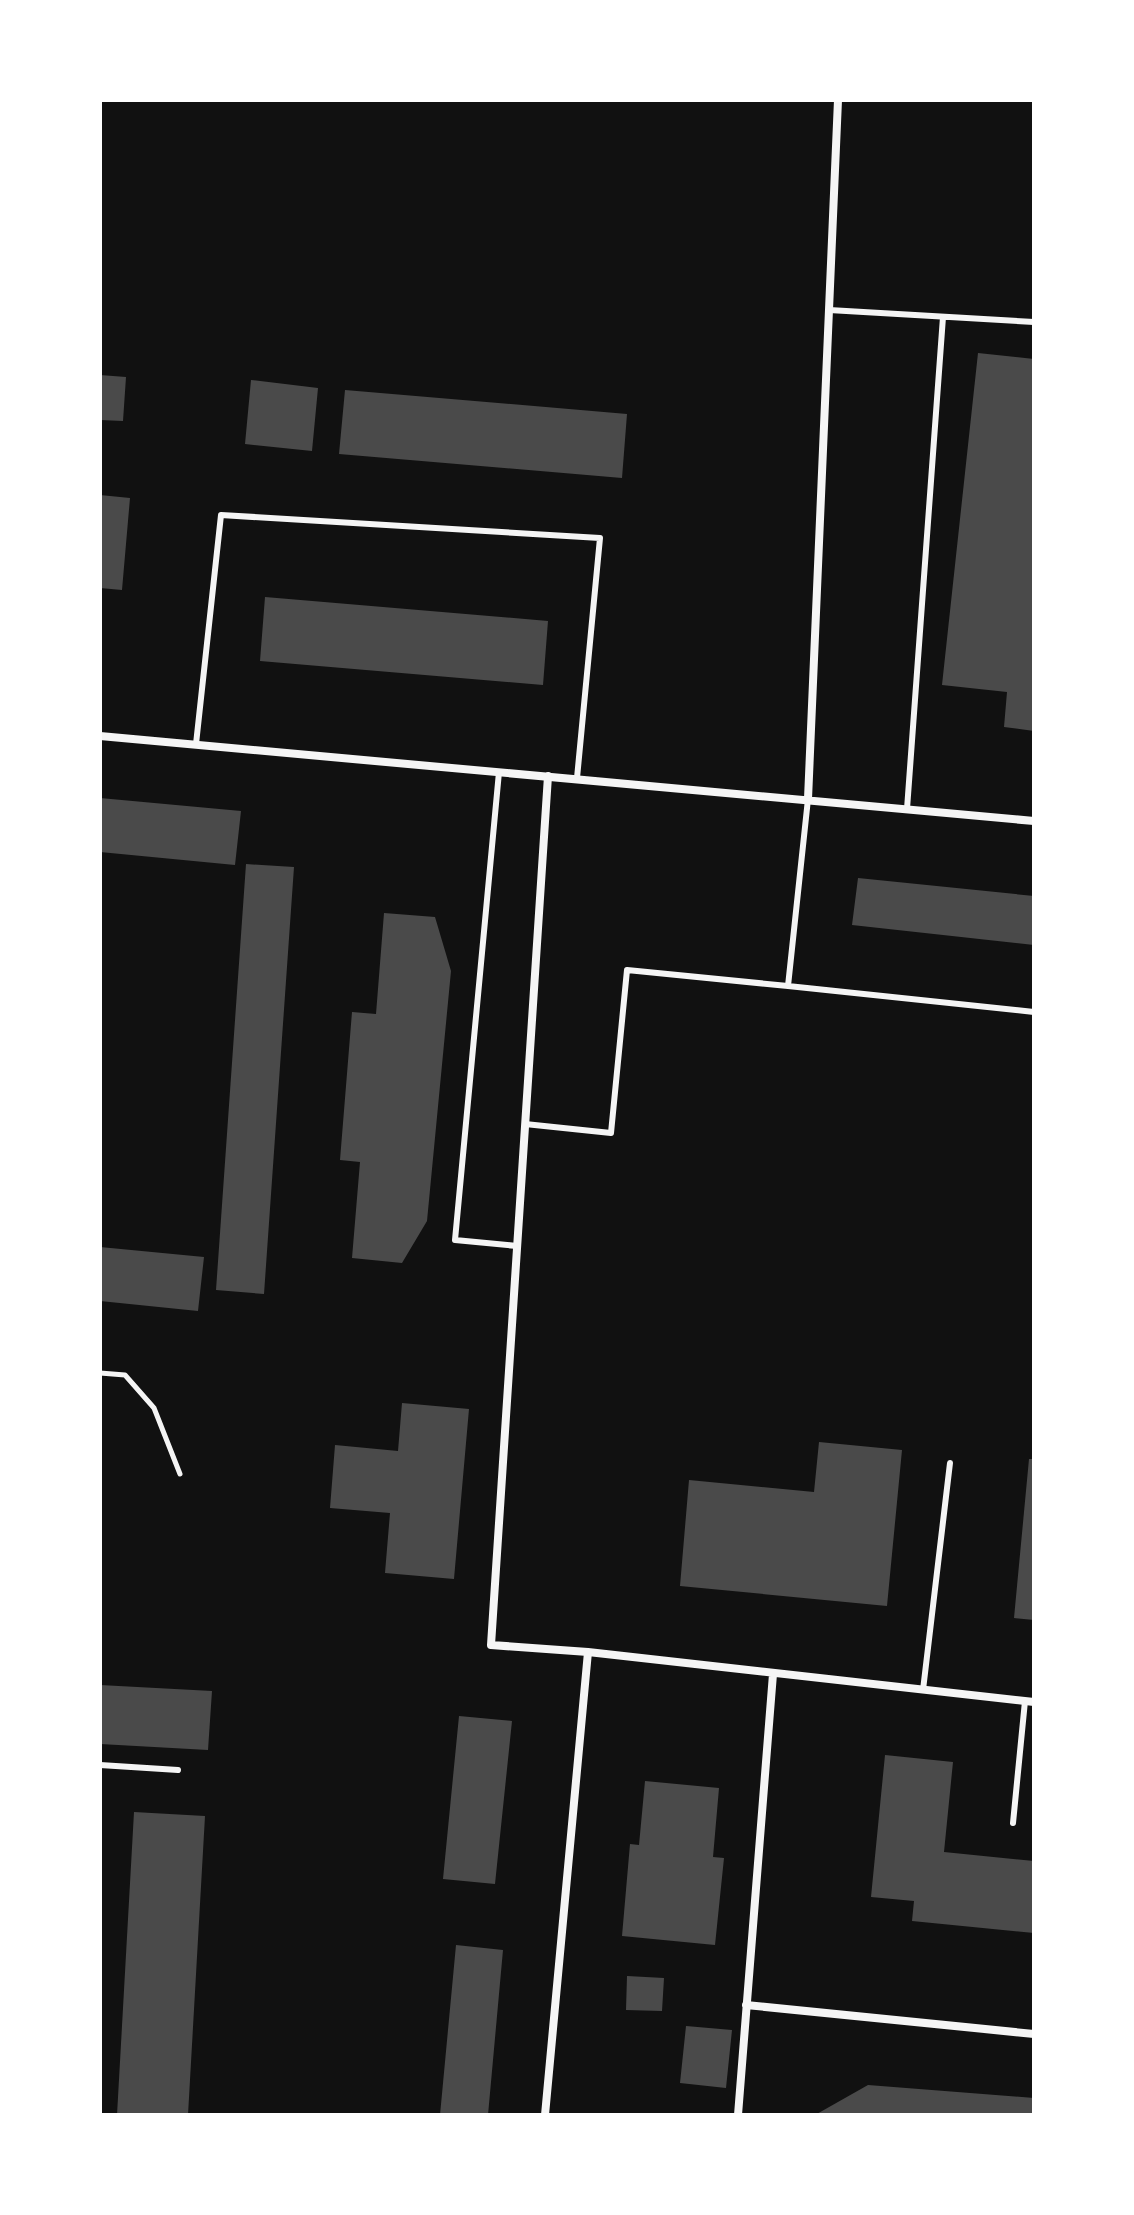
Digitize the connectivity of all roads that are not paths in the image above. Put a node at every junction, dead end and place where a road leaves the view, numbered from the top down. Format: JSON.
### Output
{"nodes":[{"id":1,"x":838,"y":100,"type":"edge"},
{"id":2,"x":829,"y":310,"type":"junction"},
{"id":3,"x":943,"y":317,"type":"junction"},
{"id":4,"x":1034,"y":322,"type":"edge"},
{"id":5,"x":100,"y":736,"type":"edge"},
{"id":6,"x":196,"y":744,"type":"junction"},
{"id":7,"x":499,"y":772,"type":"junction"},
{"id":8,"x":548,"y":776,"type":"junction"},
{"id":9,"x":577,"y":778,"type":"junction"},
{"id":10,"x":808,"y":799,"type":"junction"},
{"id":11,"x":907,"y":809,"type":"junction"},
{"id":12,"x":1034,"y":821,"type":"edge"},
{"id":13,"x":788,"y":986,"type":"junction"},
{"id":14,"x":1034,"y":1012,"type":"edge"},
{"id":15,"x":525,"y":1124,"type":"junction"},
{"id":16,"x":517,"y":1246,"type":"junction"},
{"id":17,"x":950,"y":1463,"type":"dead end"},
{"id":18,"x":588,"y":1652,"type":"junction"},
{"id":19,"x":773,"y":1674,"type":"junction"},
{"id":20,"x":923,"y":1690,"type":"junction"},
{"id":21,"x":1029,"y":1701,"type":"edge"},
{"id":22,"x":100,"y":1765,"type":"edge"},
{"id":23,"x":178,"y":1770,"type":"dead end"},
{"id":24,"x":1013,"y":1823,"type":"dead end"},
{"id":25,"x":746,"y":2005,"type":"junction"},
{"id":26,"x":1034,"y":2034,"type":"edge"},
{"id":27,"x":545,"y":2115,"type":"edge"},
{"id":28,"x":738,"y":2115,"type":"edge"}],
"edges":[{"from":1,"to":2,"type":"street"},
{"from":2,"to":3,"type":"lane"},
{"from":2,"to":10,"type":"street"},
{"from":3,"to":4,"type":"lane"},
{"from":3,"to":11,"type":"lane"},
{"from":5,"to":6,"type":"street"},
{"from":6,"to":7,"type":"street"},
{"from":6,"to":9,"type":"lane"},
{"from":7,"to":8,"type":"street"},
{"from":7,"to":16,"type":"lane"},
{"from":8,"to":9,"type":"street"},
{"from":8,"to":15,"type":"street"},
{"from":9,"to":10,"type":"street"},
{"from":10,"to":11,"type":"street"},
{"from":10,"to":13,"type":"lane"},
{"from":11,"to":12,"type":"street"},
{"from":13,"to":14,"type":"lane"},
{"from":13,"to":15,"type":"lane"},
{"from":15,"to":16,"type":"street"},
{"from":16,"to":18,"type":"street"},
{"from":17,"to":20,"type":"lane"},
{"from":18,"to":19,"type":"street"},
{"from":18,"to":27,"type":"street"},
{"from":19,"to":20,"type":"street"},
{"from":19,"to":25,"type":"street"},
{"from":20,"to":21,"type":"street"},
{"from":21,"to":24,"type":"lane"},
{"from":22,"to":23,"type":"lane"},
{"from":25,"to":26,"type":"street"},
{"from":25,"to":28,"type":"street"}]}
